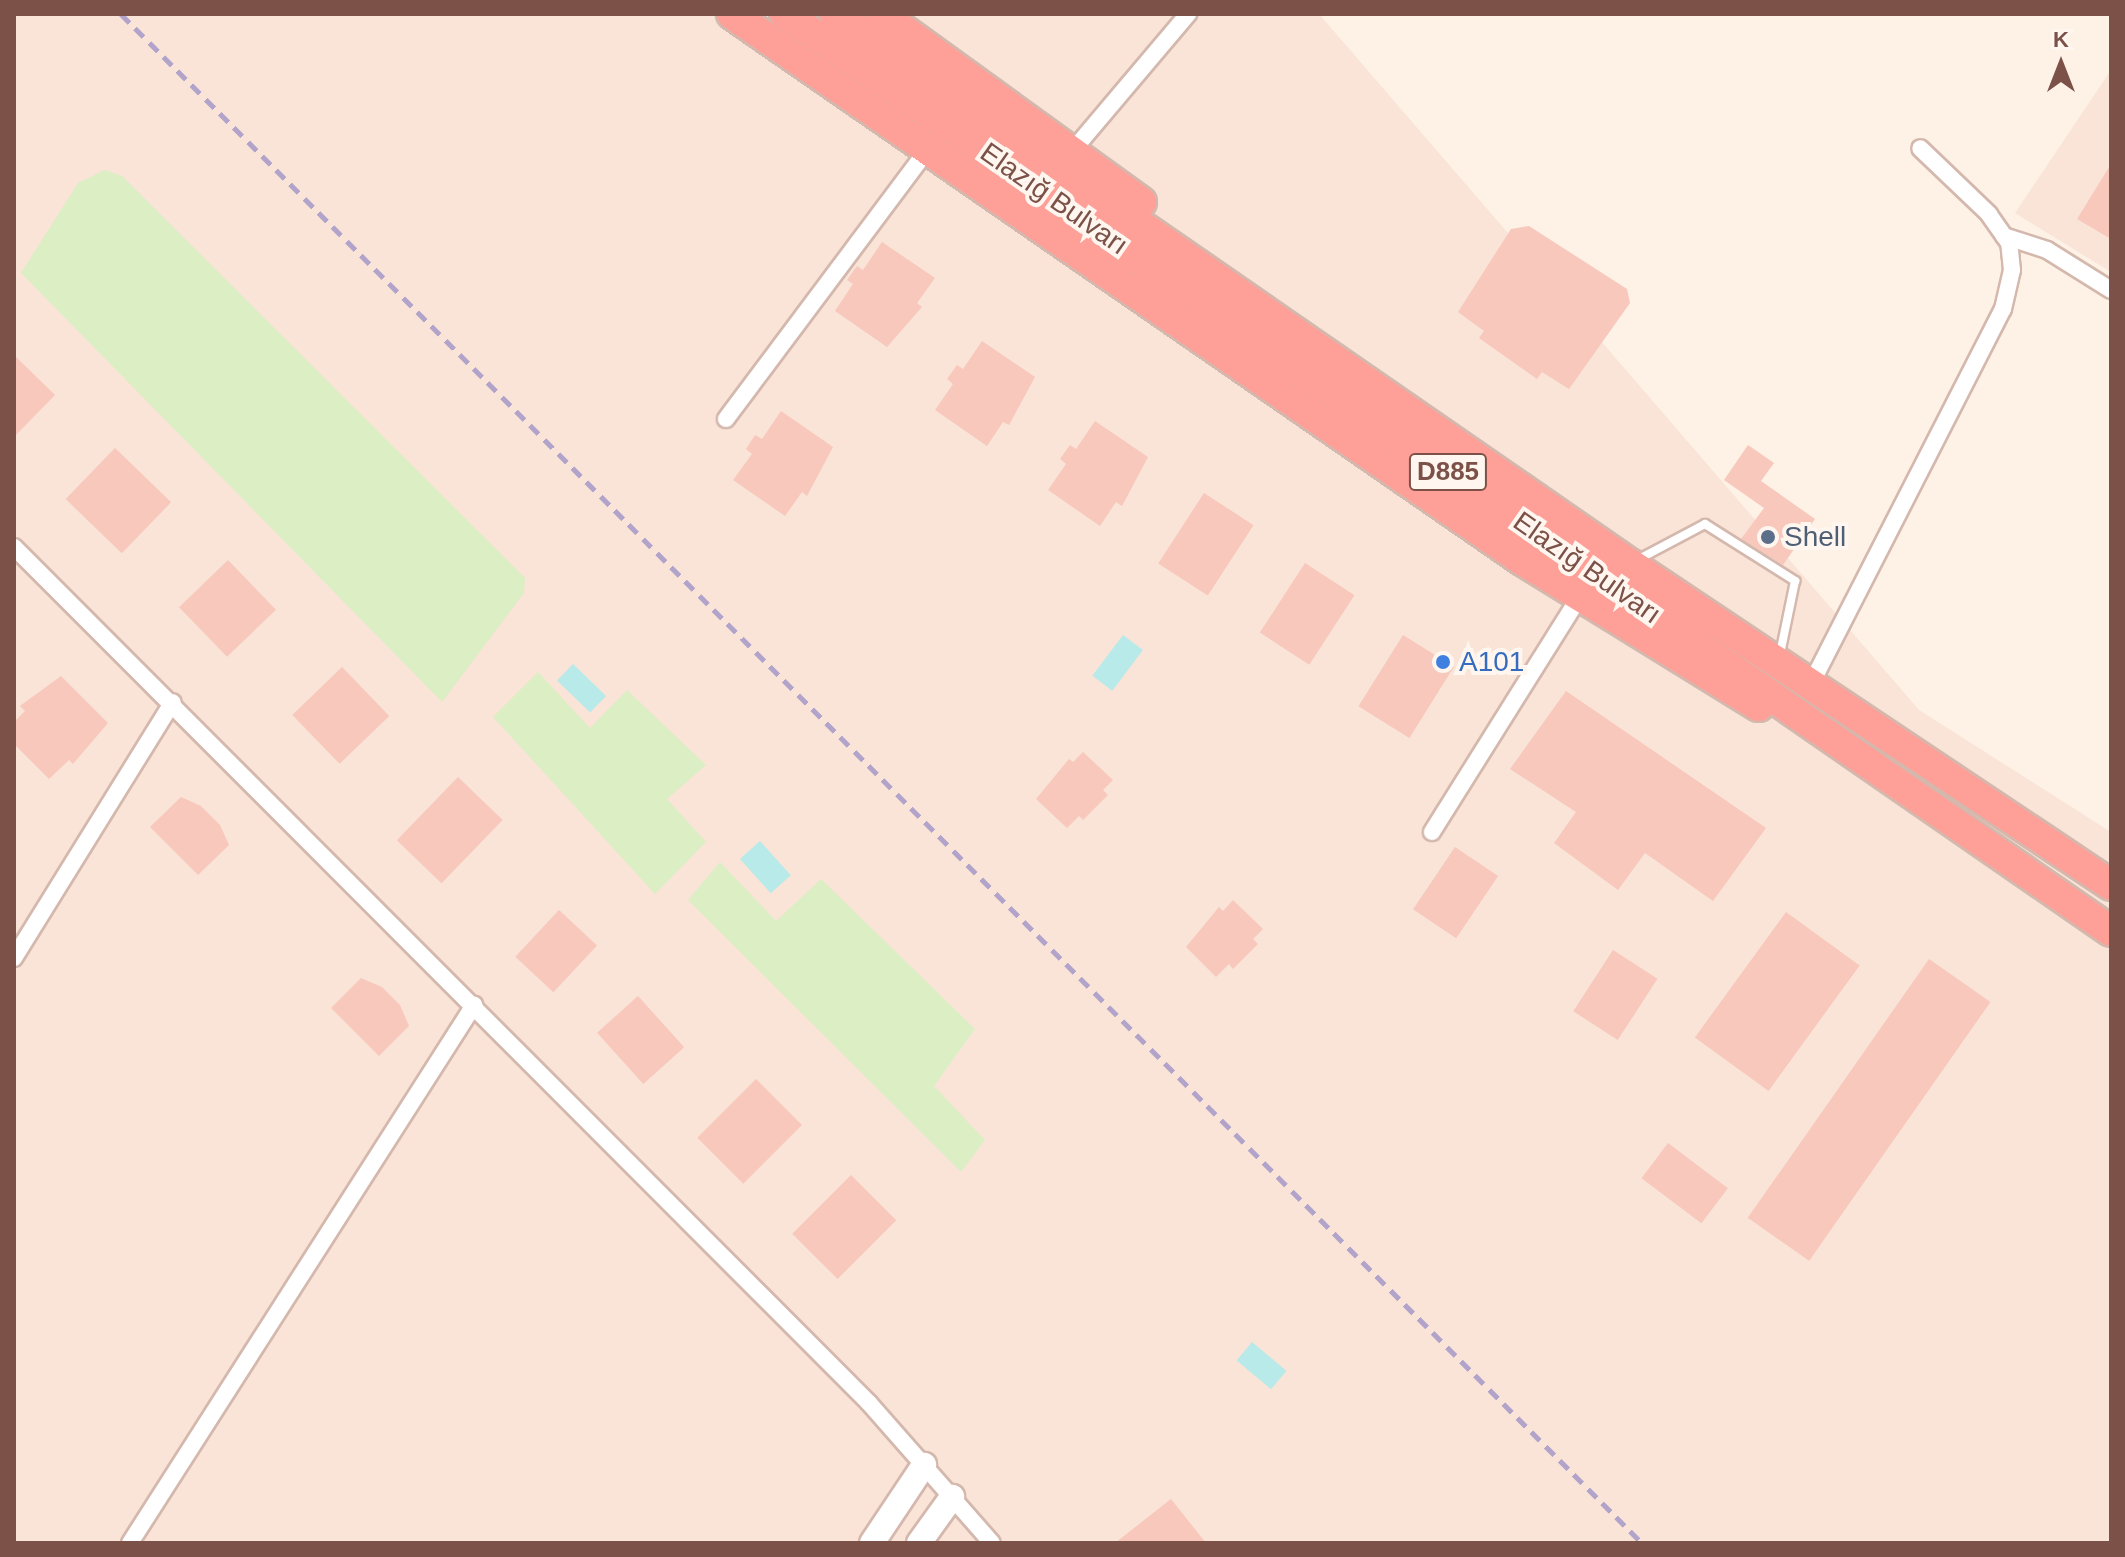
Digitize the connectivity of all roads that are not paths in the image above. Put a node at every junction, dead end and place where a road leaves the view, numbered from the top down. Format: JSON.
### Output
{"nodes":[{"id":1,"x":732,"y":14,"type":"edge"},
{"id":2,"x":785,"y":14,"type":"edge"},
{"id":3,"x":835,"y":14,"type":"edge"},
{"id":4,"x":881,"y":14,"type":"edge"},
{"id":5,"x":1188,"y":14,"type":"edge"},
{"id":6,"x":929,"y":148,"type":"junction"},
{"id":7,"x":1920,"y":148,"type":"dead end"},
{"id":8,"x":1074,"y":149,"type":"junction"},
{"id":9,"x":2004,"y":236,"type":"junction"},
{"id":10,"x":2111,"y":290,"type":"edge"},
{"id":11,"x":1248,"y":295,"type":"junction"},
{"id":12,"x":726,"y":419,"type":"dead end"},
{"id":13,"x":14,"y":547,"type":"edge"},
{"id":14,"x":1630,"y":564,"type":"junction"},
{"id":15,"x":1580,"y":596,"type":"junction"},
{"id":16,"x":1778,"y":663,"type":"junction"},
{"id":17,"x":1811,"y":684,"type":"junction"},
{"id":18,"x":173,"y":702,"type":"junction"},
{"id":19,"x":1897,"y":782,"type":"junction"},
{"id":20,"x":1432,"y":832,"type":"dead end"},
{"id":21,"x":2111,"y":885,"type":"edge"},
{"id":22,"x":2111,"y":931,"type":"edge"},
{"id":23,"x":14,"y":958,"type":"edge"},
{"id":24,"x":474,"y":1005,"type":"junction"},
{"id":25,"x":924,"y":1465,"type":"junction"},
{"id":26,"x":952,"y":1497,"type":"junction"},
{"id":27,"x":130,"y":1543,"type":"edge"},
{"id":28,"x":872,"y":1543,"type":"edge"},
{"id":29,"x":919,"y":1543,"type":"edge"},
{"id":30,"x":992,"y":1543,"type":"edge"}],
"edges":[{"from":1,"to":6,"type":"highway"},
{"from":2,"to":19,"type":"highway","name":"Elazığ Bulvarı","number":"D885"},
{"from":3,"to":11,"type":"highway","name":"Elazığ Bulvarı","number":"D885"},
{"from":4,"to":8,"type":"highway"},
{"from":5,"to":8,"type":"street"},
{"from":6,"to":12,"type":"street"},
{"from":6,"to":15,"type":"highway"},
{"from":7,"to":9,"type":"street"},
{"from":8,"to":11,"type":"highway"},
{"from":9,"to":10,"type":"street"},
{"from":9,"to":17,"type":"street"},
{"from":11,"to":14,"type":"highway","name":"Elazığ Bulvarı","number":"D885"},
{"from":13,"to":18,"type":"street"},
{"from":14,"to":16,"type":"highway","name":"Elazığ Bulvarı","number":"D885"},
{"from":14,"to":16,"type":"lane"},
{"from":15,"to":19,"type":"highway"},
{"from":15,"to":20,"type":"street"},
{"from":16,"to":17,"type":"highway","name":"Elazığ Bulvarı","number":"D885"},
{"from":17,"to":21,"type":"highway","name":"Elazığ Bulvarı","number":"D885"},
{"from":18,"to":23,"type":"street"},
{"from":18,"to":24,"type":"street"},
{"from":19,"to":22,"type":"highway","name":"Elazığ Bulvarı","number":"D885"},
{"from":24,"to":25,"type":"street"},
{"from":24,"to":27,"type":"street"},
{"from":25,"to":26,"type":"street"},
{"from":25,"to":28,"type":"main road"},
{"from":26,"to":29,"type":"main road"},
{"from":26,"to":30,"type":"street"}]}
